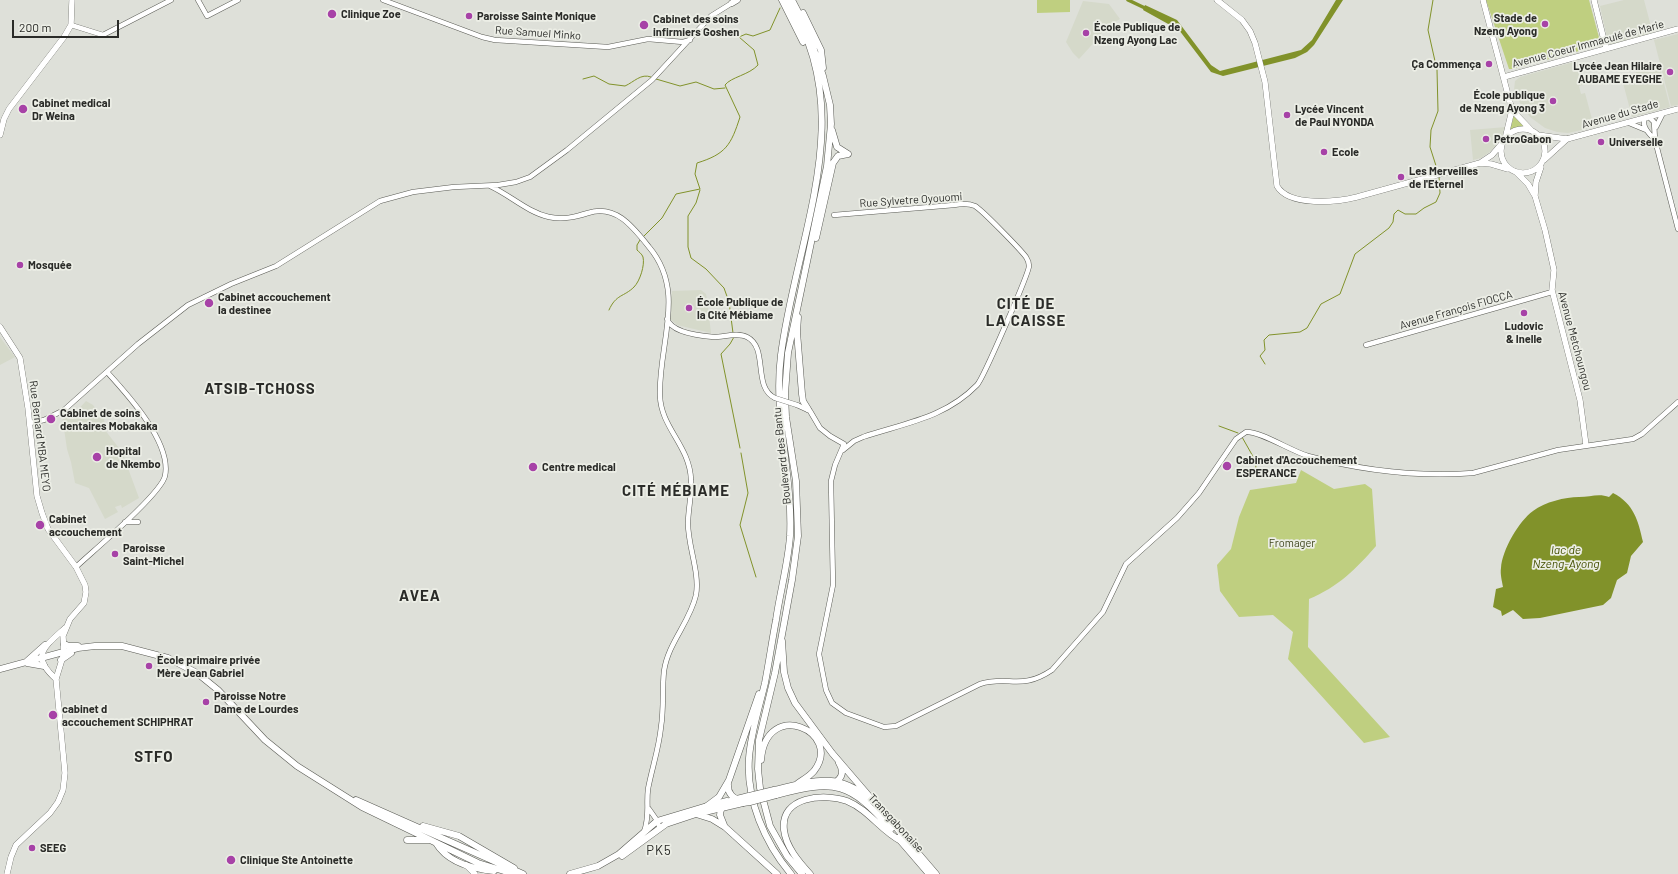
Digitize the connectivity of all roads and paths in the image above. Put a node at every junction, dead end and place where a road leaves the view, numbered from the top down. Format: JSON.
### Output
{"nodes":[{"id":1,"x":72,"y":0,"type":"edge"},
{"id":2,"x":171,"y":0,"type":"edge"},
{"id":3,"x":198,"y":0,"type":"edge"},
{"id":4,"x":238,"y":0,"type":"edge"},
{"id":5,"x":383,"y":0,"type":"edge"},
{"id":6,"x":778,"y":0,"type":"edge"},
{"id":7,"x":782,"y":0,"type":"edge"},
{"id":8,"x":787,"y":0,"type":"edge"},
{"id":9,"x":793,"y":0,"type":"edge"},
{"id":10,"x":1217,"y":0,"type":"edge"},
{"id":11,"x":1483,"y":0,"type":"edge"},
{"id":12,"x":1594,"y":0,"type":"edge"},
{"id":13,"x":734,"y":1,"type":"edge"},
{"id":14,"x":787,"y":7,"type":"junction"},
{"id":15,"x":71,"y":25,"type":"junction"},
{"id":16,"x":805,"y":29,"type":"junction"},
{"id":17,"x":1678,"y":29,"type":"edge"},
{"id":18,"x":674,"y":40,"type":"junction"},
{"id":19,"x":690,"y":40,"type":"junction"},
{"id":20,"x":1606,"y":48,"type":"junction"},
{"id":21,"x":679,"y":52,"type":"junction"},
{"id":22,"x":823,"y":76,"type":"junction"},
{"id":23,"x":1504,"y":77,"type":"junction"},
{"id":24,"x":819,"y":91,"type":"junction"},
{"id":25,"x":1678,"y":109,"type":"edge"},
{"id":26,"x":1512,"y":110,"type":"junction"},
{"id":27,"x":1663,"y":113,"type":"junction"},
{"id":28,"x":1647,"y":118,"type":"junction"},
{"id":29,"x":1630,"y":123,"type":"junction"},
{"id":30,"x":831,"y":124,"type":"junction"},
{"id":31,"x":1531,"y":131,"type":"junction"},
{"id":32,"x":1647,"y":131,"type":"junction"},
{"id":33,"x":1655,"y":131,"type":"junction"},
{"id":34,"x":0,"y":135,"type":"edge"},
{"id":35,"x":1538,"y":135,"type":"junction"},
{"id":36,"x":1568,"y":139,"type":"junction"},
{"id":37,"x":1504,"y":140,"type":"junction"},
{"id":38,"x":1655,"y":140,"type":"junction"},
{"id":39,"x":1480,"y":163,"type":"junction"},
{"id":40,"x":1543,"y":163,"type":"junction"},
{"id":41,"x":1513,"y":171,"type":"junction"},
{"id":42,"x":505,"y":184,"type":"junction"},
{"id":43,"x":487,"y":186,"type":"junction"},
{"id":44,"x":502,"y":193,"type":"junction"},
{"id":45,"x":1536,"y":196,"type":"junction"},
{"id":46,"x":834,"y":215,"type":"dead end"},
{"id":47,"x":1678,"y":228,"type":"edge"},
{"id":48,"x":812,"y":244,"type":"junction"},
{"id":49,"x":1552,"y":292,"type":"junction"},
{"id":50,"x":800,"y":294,"type":"junction"},
{"id":51,"x":667,"y":319,"type":"junction"},
{"id":52,"x":1,"y":328,"type":"edge"},
{"id":53,"x":680,"y":330,"type":"junction"},
{"id":54,"x":666,"y":334,"type":"junction"},
{"id":55,"x":1366,"y":345,"type":"dead end"},
{"id":56,"x":107,"y":372,"type":"junction"},
{"id":57,"x":802,"y":398,"type":"junction"},
{"id":58,"x":1678,"y":402,"type":"edge"},
{"id":59,"x":797,"y":405,"type":"junction"},
{"id":60,"x":808,"y":409,"type":"junction"},
{"id":61,"x":30,"y":423,"type":"junction"},
{"id":62,"x":839,"y":440,"type":"junction"},
{"id":63,"x":854,"y":441,"type":"junction"},
{"id":64,"x":1586,"y":445,"type":"junction"},
{"id":65,"x":842,"y":451,"type":"junction"},
{"id":66,"x":135,"y":512,"type":"junction"},
{"id":67,"x":125,"y":522,"type":"junction"},
{"id":68,"x":76,"y":567,"type":"junction"},
{"id":69,"x":66,"y":626,"type":"junction"},
{"id":70,"x":780,"y":636,"type":"junction"},
{"id":71,"x":51,"y":640,"type":"junction"},
{"id":72,"x":63,"y":642,"type":"junction"},
{"id":73,"x":45,"y":645,"type":"junction"},
{"id":74,"x":92,"y":647,"type":"junction"},
{"id":75,"x":771,"y":652,"type":"junction"},
{"id":76,"x":64,"y":653,"type":"junction"},
{"id":77,"x":41,"y":658,"type":"junction"},
{"id":78,"x":26,"y":662,"type":"junction"},
{"id":79,"x":60,"y":662,"type":"junction"},
{"id":80,"x":46,"y":667,"type":"junction"},
{"id":81,"x":0,"y":669,"type":"edge"},
{"id":82,"x":56,"y":679,"type":"junction"},
{"id":83,"x":832,"y":753,"type":"junction"},
{"id":84,"x":728,"y":780,"type":"junction"},
{"id":85,"x":837,"y":782,"type":"junction"},
{"id":86,"x":796,"y":784,"type":"junction"},
{"id":87,"x":809,"y":786,"type":"junction"},
{"id":88,"x":760,"y":788,"type":"junction"},
{"id":89,"x":775,"y":792,"type":"junction"},
{"id":90,"x":347,"y":797,"type":"junction"},
{"id":91,"x":736,"y":799,"type":"junction"},
{"id":92,"x":750,"y":799,"type":"junction"},
{"id":93,"x":727,"y":801,"type":"junction"},
{"id":94,"x":742,"y":803,"type":"junction"},
{"id":95,"x":707,"y":806,"type":"junction"},
{"id":96,"x":877,"y":806,"type":"junction"},
{"id":97,"x":722,"y":808,"type":"junction"},
{"id":98,"x":649,"y":810,"type":"junction"},
{"id":99,"x":696,"y":814,"type":"junction"},
{"id":100,"x":409,"y":824,"type":"junction"},
{"id":101,"x":659,"y":824,"type":"junction"},
{"id":102,"x":725,"y":827,"type":"junction"},
{"id":103,"x":644,"y":832,"type":"junction"},
{"id":104,"x":452,"y":834,"type":"junction"},
{"id":105,"x":407,"y":840,"type":"dead end"},
{"id":106,"x":436,"y":840,"type":"junction"},
{"id":107,"x":901,"y":841,"type":"junction"},
{"id":108,"x":485,"y":850,"type":"junction"},
{"id":109,"x":486,"y":858,"type":"junction"},
{"id":110,"x":466,"y":865,"type":"junction"},
{"id":111,"x":485,"y":870,"type":"edge"},
{"id":112,"x":7,"y":874,"type":"edge"},
{"id":113,"x":475,"y":874,"type":"edge"},
{"id":114,"x":513,"y":874,"type":"edge"},
{"id":115,"x":522,"y":874,"type":"edge"},
{"id":116,"x":570,"y":874,"type":"edge"},
{"id":117,"x":585,"y":874,"type":"edge"},
{"id":118,"x":777,"y":874,"type":"edge"},
{"id":119,"x":791,"y":874,"type":"edge"},
{"id":120,"x":802,"y":874,"type":"edge"},
{"id":121,"x":810,"y":874,"type":"edge"},
{"id":122,"x":929,"y":874,"type":"edge"},
{"id":123,"x":936,"y":874,"type":"edge"}],
"edges":[{"from":1,"to":15,"type":"main road"},
{"from":2,"to":15,"type":"street"},
{"from":3,"to":4,"type":"street"},
{"from":5,"to":18,"type":"street","name":"Rue Samuel Minko"},
{"from":6,"to":14,"type":"main road"},
{"from":7,"to":14,"type":"main road"},
{"from":8,"to":16,"type":"main road"},
{"from":9,"to":16,"type":"main road"},
{"from":9,"to":22,"type":"main road"},
{"from":10,"to":39,"type":"main road"},
{"from":11,"to":23,"type":"main road"},
{"from":12,"to":20,"type":"main road"},
{"from":13,"to":19,"type":"street"},
{"from":14,"to":24,"type":"main road"},
{"from":15,"to":34,"type":"main road"},
{"from":16,"to":22,"type":"main road","name":"Boulevard des Bantu"},
{"from":16,"to":24,"type":"main road","name":"Boulevard des Bantu"},
{"from":17,"to":20,"type":"main road","name":"Avenue Coeur Immaculé de Marie"},
{"from":18,"to":19,"type":"street","name":"Rue Samuel Minko"},
{"from":18,"to":21,"type":"street"},
{"from":19,"to":21,"type":"street"},
{"from":20,"to":23,"type":"main road","name":"Avenue Coeur Immaculé de Marie"},
{"from":21,"to":42,"type":"street"},
{"from":22,"to":30,"type":"main road","name":"Boulevard des Bantu"},
{"from":23,"to":26,"type":"main road"},
{"from":24,"to":75,"type":"main road","name":"Boulevard des Bantu"},
{"from":25,"to":27,"type":"main road","name":"Avenue du Stade"},
{"from":26,"to":31,"type":"main road"},
{"from":26,"to":37,"type":"main road"},
{"from":27,"to":28,"type":"main road","name":"Avenue du Stade"},
{"from":27,"to":33,"type":"street"},
{"from":28,"to":29,"type":"main road","name":"Avenue du Stade"},
{"from":28,"to":32,"type":"street"},
{"from":28,"to":33,"type":"street"},
{"from":29,"to":32,"type":"street"},
{"from":29,"to":36,"type":"main road","name":"Avenue du Stade"},
{"from":30,"to":48,"type":"main road","name":"Boulevard des Bantu"},
{"from":30,"to":48,"type":"main road"},
{"from":31,"to":35,"type":"main road"},
{"from":31,"to":37,"type":"main road"},
{"from":32,"to":38,"type":"street"},
{"from":33,"to":38,"type":"street"},
{"from":35,"to":36,"type":"main road"},
{"from":35,"to":40,"type":"main road"},
{"from":36,"to":40,"type":"main road"},
{"from":37,"to":39,"type":"main road"},
{"from":37,"to":41,"type":"main road"},
{"from":38,"to":47,"type":"street"},
{"from":39,"to":41,"type":"main road"},
{"from":40,"to":41,"type":"main road"},
{"from":40,"to":45,"type":"main road"},
{"from":41,"to":45,"type":"main road"},
{"from":42,"to":43,"type":"street"},
{"from":42,"to":44,"type":"street"},
{"from":43,"to":44,"type":"street"},
{"from":43,"to":56,"type":"street"},
{"from":44,"to":51,"type":"street"},
{"from":45,"to":49,"type":"main road","name":"Avenue Metchoungou"},
{"from":46,"to":63,"type":"street","name":"Rue Sylvetre Oyouomi"},
{"from":48,"to":50,"type":"main road","name":"Boulevard des Bantu"},
{"from":49,"to":55,"type":"street","name":"Avenue François FIOCCA"},
{"from":49,"to":64,"type":"main road","name":"Avenue Metchoungou"},
{"from":50,"to":57,"type":"main road"},
{"from":50,"to":70,"type":"main road","name":"Boulevard des Bantu"},
{"from":51,"to":53,"type":"street"},
{"from":51,"to":54,"type":"street"},
{"from":52,"to":61,"type":"main road","name":"Rue Bernard MBA MEYO"},
{"from":53,"to":54,"type":"street"},
{"from":53,"to":59,"type":"street","bridge":true},
{"from":54,"to":98,"type":"street"},
{"from":56,"to":61,"type":"street"},
{"from":56,"to":66,"type":"street"},
{"from":57,"to":59,"type":"main road"},
{"from":57,"to":60,"type":"main road"},
{"from":58,"to":64,"type":"street"},
{"from":59,"to":60,"type":"street"},
{"from":60,"to":62,"type":"street"},
{"from":61,"to":68,"type":"main road","name":"Rue Bernard MBA MEYO"},
{"from":62,"to":63,"type":"street"},
{"from":62,"to":65,"type":"street"},
{"from":63,"to":65,"type":"street"},
{"from":64,"to":65,"type":"street"},
{"from":66,"to":67,"type":"street"},
{"from":66,"to":67,"type":"street"},
{"from":67,"to":68,"type":"street"},
{"from":68,"to":69,"type":"main road","name":"Rue Bernard MBA MEYO"},
{"from":69,"to":71,"type":"main road"},
{"from":69,"to":72,"type":"main road"},
{"from":70,"to":83,"type":"main road"},
{"from":70,"to":88,"type":"main road","name":"Boulevard des Bantu"},
{"from":71,"to":72,"type":"main road"},
{"from":71,"to":73,"type":"main road"},
{"from":72,"to":74,"type":"main road"},
{"from":72,"to":76,"type":"main road"},
{"from":73,"to":77,"type":"main road"},
{"from":73,"to":78,"type":"main road"},
{"from":74,"to":76,"type":"main road"},
{"from":74,"to":79,"type":"main road"},
{"from":74,"to":90,"type":"main road"},
{"from":75,"to":84,"type":"main road"},
{"from":75,"to":119,"type":"main road","name":"Boulevard des Bantu"},
{"from":76,"to":77,"type":"main road"},
{"from":76,"to":79,"type":"main road"},
{"from":77,"to":78,"type":"main road"},
{"from":77,"to":80,"type":"main road"},
{"from":78,"to":80,"type":"main road"},
{"from":78,"to":81,"type":"main road"},
{"from":79,"to":80,"type":"main road"},
{"from":79,"to":82,"type":"main road"},
{"from":80,"to":82,"type":"main road"},
{"from":82,"to":112,"type":"main road"},
{"from":83,"to":85,"type":"main road"},
{"from":83,"to":96,"type":"main road"},
{"from":84,"to":91,"type":"main road"},
{"from":84,"to":95,"type":"main road"},
{"from":85,"to":86,"type":"main road","name":"Transgabonaise"},
{"from":85,"to":87,"type":"main road"},
{"from":85,"to":96,"type":"main road","name":"Transgabonaise"},
{"from":86,"to":88,"type":"main road"},
{"from":86,"to":89,"type":"main road","name":"Transgabonaise"},
{"from":87,"to":89,"type":"main road","name":"Transgabonaise"},
{"from":87,"to":107,"type":"main road","name":"Transgabonaise"},
{"from":88,"to":120,"type":"main road","name":"Boulevard des Bantu"},
{"from":89,"to":92,"type":"main road","bridge":true},
{"from":90,"to":100,"type":"main road"},
{"from":90,"to":106,"type":"main road"},
{"from":91,"to":92,"type":"main road"},
{"from":91,"to":93,"type":"main road"},
{"from":91,"to":94,"type":"main road"},
{"from":92,"to":94,"type":"main road"},
{"from":93,"to":95,"type":"main road"},
{"from":93,"to":97,"type":"main road"},
{"from":94,"to":97,"type":"main road"},
{"from":95,"to":101,"type":"main road"},
{"from":96,"to":123,"type":"main road","name":"Transgabonaise"},
{"from":97,"to":99,"type":"main road"},
{"from":97,"to":102,"type":"main road"},
{"from":98,"to":101,"type":"street"},
{"from":98,"to":103,"type":"street"},
{"from":99,"to":101,"type":"main road"},
{"from":99,"to":102,"type":"main road"},
{"from":100,"to":104,"type":"main road"},
{"from":100,"to":106,"type":"main road"},
{"from":101,"to":103,"type":"main road"},
{"from":101,"to":117,"type":"main road"},
{"from":102,"to":118,"type":"main road"},
{"from":103,"to":116,"type":"main road"},
{"from":104,"to":106,"type":"main road"},
{"from":104,"to":108,"type":"main road"},
{"from":105,"to":106,"type":"main road"},
{"from":106,"to":109,"type":"main road"},
{"from":106,"to":110,"type":"main road"},
{"from":106,"to":111,"type":"main road"},
{"from":107,"to":121,"type":"main road"},
{"from":107,"to":122,"type":"main road","name":"Transgabonaise"},
{"from":108,"to":109,"type":"main road"},
{"from":108,"to":115,"type":"main road"},
{"from":109,"to":111,"type":"main road"},
{"from":109,"to":115,"type":"main road"},
{"from":110,"to":111,"type":"main road"},
{"from":110,"to":113,"type":"main road"},
{"from":111,"to":114,"type":"main road"}]}
